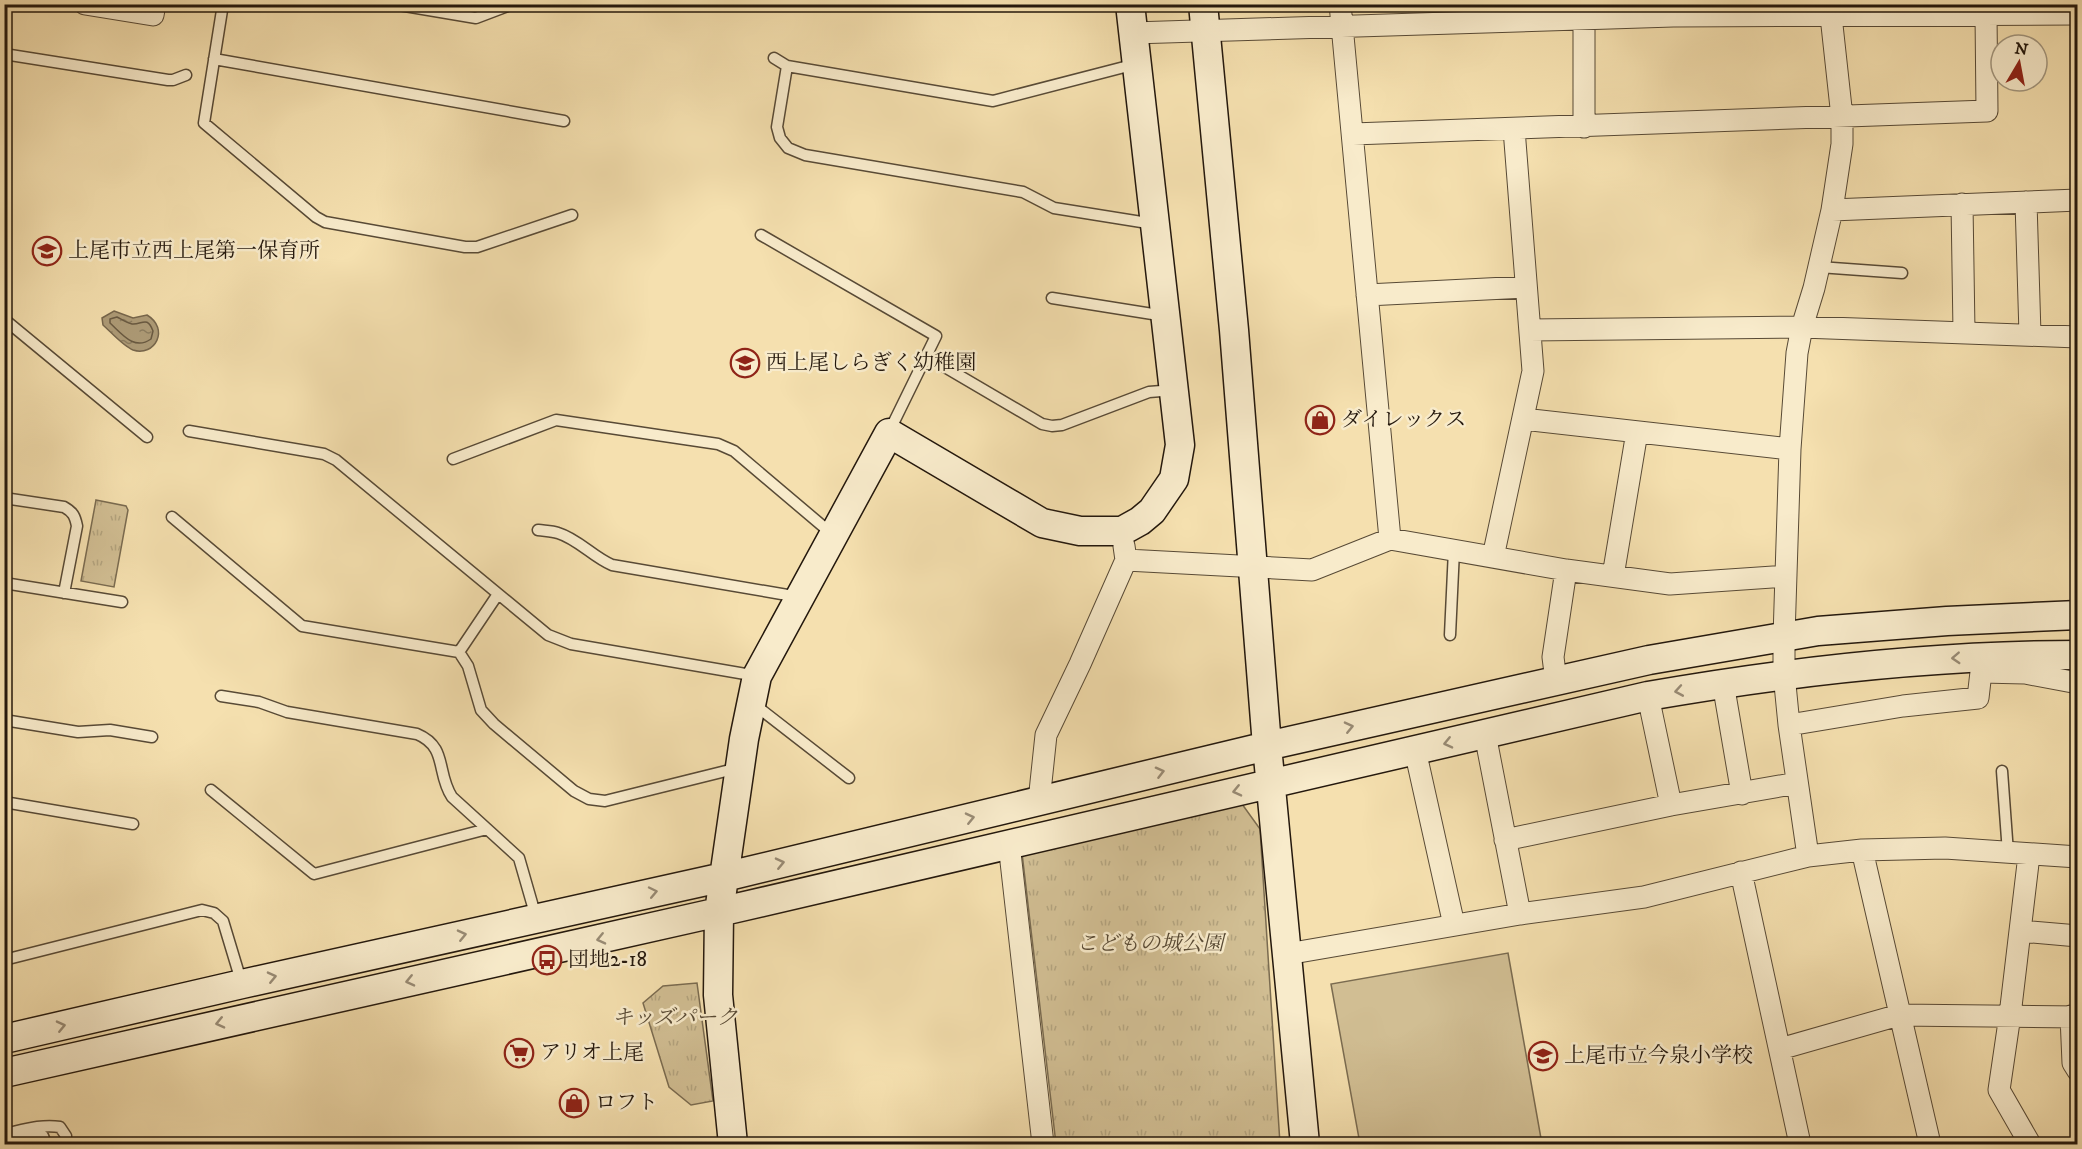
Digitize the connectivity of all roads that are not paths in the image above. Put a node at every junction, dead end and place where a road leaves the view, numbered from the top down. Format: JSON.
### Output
{"nodes":[{"id":1,"x":85,"y":4,"type":"edge"},
{"id":2,"x":155,"y":4,"type":"edge"},
{"id":3,"x":223,"y":4,"type":"edge"},
{"id":4,"x":393,"y":4,"type":"edge"},
{"id":5,"x":513,"y":4,"type":"edge"},
{"id":6,"x":1130,"y":4,"type":"edge"},
{"id":7,"x":1673,"y":10,"type":"edge"},
{"id":8,"x":1803,"y":10,"type":"edge"},
{"id":9,"x":1943,"y":10,"type":"edge"},
{"id":10,"x":1986,"y":14,"type":"junction"},
{"id":11,"x":2078,"y":14,"type":"edge"},
{"id":12,"x":1341,"y":15,"type":"edge"},
{"id":13,"x":1831,"y":16,"type":"junction"},
{"id":14,"x":1205,"y":18,"type":"edge"},
{"id":15,"x":1584,"y":19,"type":"junction"},
{"id":16,"x":1133,"y":33,"type":"junction"},
{"id":17,"x":4,"y":54,"type":"edge"},
{"id":18,"x":774,"y":58,"type":"dead end"},
{"id":19,"x":213,"y":59,"type":"junction"},
{"id":20,"x":1137,"y":64,"type":"junction"},
{"id":21,"x":787,"y":66,"type":"junction"},
{"id":22,"x":186,"y":75,"type":"dead end"},
{"id":23,"x":1842,"y":117,"type":"junction"},
{"id":24,"x":564,"y":121,"type":"dead end"},
{"id":25,"x":1584,"y":127,"type":"junction"},
{"id":26,"x":1514,"y":129,"type":"junction"},
{"id":27,"x":1353,"y":134,"type":"junction"},
{"id":28,"x":2078,"y":200,"type":"edge"},
{"id":29,"x":2026,"y":202,"type":"junction"},
{"id":30,"x":1962,"y":204,"type":"junction"},
{"id":31,"x":1832,"y":210,"type":"junction"},
{"id":32,"x":572,"y":215,"type":"dead end"},
{"id":33,"x":1155,"y":224,"type":"junction"},
{"id":34,"x":761,"y":235,"type":"dead end"},
{"id":35,"x":1819,"y":267,"type":"junction"},
{"id":36,"x":1902,"y":273,"type":"dead end"},
{"id":37,"x":1526,"y":287,"type":"junction"},
{"id":38,"x":1367,"y":295,"type":"junction"},
{"id":39,"x":1052,"y":298,"type":"dead end"},
{"id":40,"x":1165,"y":316,"type":"junction"},
{"id":41,"x":4,"y":319,"type":"edge"},
{"id":42,"x":1802,"y":327,"type":"junction"},
{"id":43,"x":1530,"y":330,"type":"junction"},
{"id":44,"x":1964,"y":331,"type":"junction"},
{"id":45,"x":2030,"y":334,"type":"junction"},
{"id":46,"x":2078,"y":337,"type":"edge"},
{"id":47,"x":926,"y":356,"type":"junction"},
{"id":48,"x":1174,"y":390,"type":"junction"},
{"id":49,"x":1523,"y":419,"type":"junction"},
{"id":50,"x":189,"y":431,"type":"dead end"},
{"id":51,"x":1637,"y":432,"type":"junction"},
{"id":52,"x":889,"y":433,"type":"junction"},
{"id":53,"x":147,"y":437,"type":"dead end"},
{"id":54,"x":1790,"y":449,"type":"junction"},
{"id":55,"x":453,"y":459,"type":"dead end"},
{"id":56,"x":4,"y":498,"type":"edge"},
{"id":57,"x":172,"y":517,"type":"dead end"},
{"id":58,"x":538,"y":530,"type":"dead end"},
{"id":59,"x":1122,"y":531,"type":"junction"},
{"id":60,"x":832,"y":534,"type":"junction"},
{"id":61,"x":1390,"y":539,"type":"junction"},
{"id":62,"x":1454,"y":550,"type":"junction"},
{"id":63,"x":1493,"y":557,"type":"junction"},
{"id":64,"x":1126,"y":560,"type":"junction"},
{"id":65,"x":1252,"y":567,"type":"junction"},
{"id":66,"x":1566,"y":570,"type":"junction"},
{"id":67,"x":1613,"y":576,"type":"junction"},
{"id":68,"x":1786,"y":576,"type":"junction"},
{"id":69,"x":4,"y":583,"type":"edge"},
{"id":70,"x":64,"y":593,"type":"junction"},
{"id":71,"x":498,"y":594,"type":"junction"},
{"id":72,"x":799,"y":597,"type":"junction"},
{"id":73,"x":122,"y":602,"type":"dead end"},
{"id":74,"x":2078,"y":615,"type":"edge"},
{"id":75,"x":1450,"y":635,"type":"dead end"},
{"id":76,"x":1784,"y":637,"type":"junction"},
{"id":77,"x":459,"y":652,"type":"junction"},
{"id":78,"x":2078,"y":654,"type":"edge"},
{"id":79,"x":1784,"y":674,"type":"junction"},
{"id":80,"x":1556,"y":681,"type":"junction"},
{"id":81,"x":1724,"y":683,"type":"junction"},
{"id":82,"x":2078,"y":683,"type":"edge"},
{"id":83,"x":755,"y":689,"type":"junction"},
{"id":84,"x":221,"y":696,"type":"dead end"},
{"id":85,"x":1648,"y":696,"type":"junction"},
{"id":86,"x":4,"y":720,"type":"edge"},
{"id":87,"x":1789,"y":725,"type":"junction"},
{"id":88,"x":1485,"y":734,"type":"junction"},
{"id":89,"x":152,"y":737,"type":"dead end"},
{"id":90,"x":1267,"y":746,"type":"junction"},
{"id":91,"x":1414,"y":750,"type":"junction"},
{"id":92,"x":740,"y":768,"type":"junction"},
{"id":93,"x":2002,"y":771,"type":"dead end"},
{"id":94,"x":849,"y":778,"type":"dead end"},
{"id":95,"x":1270,"y":783,"type":"junction"},
{"id":96,"x":1797,"y":783,"type":"junction"},
{"id":97,"x":211,"y":790,"type":"dead end"},
{"id":98,"x":1742,"y":794,"type":"junction"},
{"id":99,"x":1039,"y":801,"type":"junction"},
{"id":100,"x":4,"y":802,"type":"edge"},
{"id":101,"x":1671,"y":805,"type":"junction"},
{"id":102,"x":133,"y":824,"type":"dead end"},
{"id":103,"x":487,"y":829,"type":"junction"},
{"id":104,"x":1505,"y":840,"type":"junction"},
{"id":105,"x":1009,"y":844,"type":"junction"},
{"id":106,"x":1862,"y":850,"type":"junction"},
{"id":107,"x":2008,"y":854,"type":"junction"},
{"id":108,"x":2029,"y":855,"type":"junction"},
{"id":109,"x":1808,"y":856,"type":"junction"},
{"id":110,"x":2078,"y":857,"type":"edge"},
{"id":111,"x":1741,"y":872,"type":"junction"},
{"id":112,"x":723,"y":877,"type":"junction"},
{"id":113,"x":719,"y":912,"type":"junction"},
{"id":114,"x":1520,"y":914,"type":"junction"},
{"id":115,"x":536,"y":918,"type":"junction"},
{"id":116,"x":1454,"y":926,"type":"junction"},
{"id":117,"x":2020,"y":931,"type":"junction"},
{"id":118,"x":2078,"y":936,"type":"edge"},
{"id":119,"x":1287,"y":954,"type":"junction"},
{"id":120,"x":4,"y":960,"type":"edge"},
{"id":121,"x":242,"y":984,"type":"junction"},
{"id":122,"x":1899,"y":1015,"type":"junction"},
{"id":123,"x":2010,"y":1015,"type":"junction"},
{"id":124,"x":2074,"y":1017,"type":"edge"},
{"id":125,"x":4,"y":1039,"type":"edge"},
{"id":126,"x":1780,"y":1049,"type":"junction"},
{"id":127,"x":2078,"y":1071,"type":"edge"},
{"id":128,"x":4,"y":1072,"type":"edge"},
{"id":129,"x":4,"y":1134,"type":"edge"},
{"id":130,"x":66,"y":1136,"type":"dead end"},
{"id":131,"x":45,"y":1141,"type":"dead end"},
{"id":132,"x":4,"y":1142,"type":"edge"},
{"id":133,"x":733,"y":1144,"type":"edge"},
{"id":134,"x":1042,"y":1144,"type":"edge"},
{"id":135,"x":1305,"y":1144,"type":"edge"},
{"id":136,"x":1800,"y":1144,"type":"edge"},
{"id":137,"x":1930,"y":1144,"type":"edge"},
{"id":138,"x":2030,"y":1144,"type":"edge"}],
"edges":[{"from":1,"to":2,"type":"street"},
{"from":3,"to":19,"type":"lane"},
{"from":4,"to":5,"type":"lane"},
{"from":6,"to":16,"type":"street"},
{"from":7,"to":8,"type":"street"},
{"from":7,"to":15,"type":"street"},
{"from":8,"to":13,"type":"street"},
{"from":9,"to":10,"type":"street"},
{"from":9,"to":13,"type":"street"},
{"from":10,"to":11,"type":"street"},
{"from":10,"to":23,"type":"street"},
{"from":12,"to":14,"type":"street"},
{"from":12,"to":15,"type":"street"},
{"from":12,"to":27,"type":"street"},
{"from":13,"to":23,"type":"street"},
{"from":14,"to":16,"type":"street"},
{"from":14,"to":65,"type":"street"},
{"from":15,"to":25,"type":"street"},
{"from":16,"to":20,"type":"street"},
{"from":17,"to":22,"type":"lane"},
{"from":18,"to":21,"type":"lane"},
{"from":19,"to":24,"type":"lane"},
{"from":19,"to":32,"type":"lane"},
{"from":20,"to":21,"type":"lane"},
{"from":20,"to":33,"type":"street"},
{"from":21,"to":33,"type":"lane"},
{"from":23,"to":25,"type":"street"},
{"from":23,"to":31,"type":"street"},
{"from":25,"to":26,"type":"street"},
{"from":26,"to":27,"type":"street"},
{"from":26,"to":37,"type":"street"},
{"from":27,"to":38,"type":"street"},
{"from":28,"to":29,"type":"street"},
{"from":29,"to":30,"type":"street"},
{"from":29,"to":45,"type":"street"},
{"from":30,"to":31,"type":"street"},
{"from":30,"to":44,"type":"street"},
{"from":31,"to":35,"type":"street"},
{"from":33,"to":40,"type":"street"},
{"from":34,"to":47,"type":"lane"},
{"from":35,"to":36,"type":"lane"},
{"from":35,"to":42,"type":"street"},
{"from":37,"to":38,"type":"street"},
{"from":37,"to":43,"type":"street"},
{"from":38,"to":61,"type":"street"},
{"from":39,"to":40,"type":"lane"},
{"from":40,"to":48,"type":"street"},
{"from":41,"to":53,"type":"lane"},
{"from":42,"to":43,"type":"street"},
{"from":42,"to":44,"type":"street"},
{"from":42,"to":54,"type":"street"},
{"from":43,"to":49,"type":"street"},
{"from":44,"to":45,"type":"street"},
{"from":45,"to":46,"type":"street"},
{"from":47,"to":48,"type":"lane"},
{"from":47,"to":52,"type":"lane"},
{"from":48,"to":59,"type":"street"},
{"from":49,"to":51,"type":"street"},
{"from":49,"to":63,"type":"street"},
{"from":50,"to":71,"type":"lane"},
{"from":51,"to":54,"type":"street"},
{"from":51,"to":67,"type":"street"},
{"from":52,"to":59,"type":"street"},
{"from":52,"to":60,"type":"street"},
{"from":54,"to":68,"type":"street"},
{"from":55,"to":60,"type":"lane"},
{"from":56,"to":70,"type":"lane"},
{"from":57,"to":77,"type":"lane"},
{"from":58,"to":72,"type":"lane"},
{"from":59,"to":64,"type":"street"},
{"from":60,"to":72,"type":"street"},
{"from":61,"to":62,"type":"street"},
{"from":61,"to":65,"type":"street"},
{"from":62,"to":63,"type":"street"},
{"from":62,"to":75,"type":"lane"},
{"from":63,"to":66,"type":"street"},
{"from":64,"to":65,"type":"street"},
{"from":64,"to":99,"type":"street"},
{"from":65,"to":90,"type":"street"},
{"from":66,"to":67,"type":"street"},
{"from":66,"to":80,"type":"street"},
{"from":67,"to":68,"type":"street"},
{"from":68,"to":76,"type":"street"},
{"from":69,"to":70,"type":"lane"},
{"from":70,"to":73,"type":"lane"},
{"from":71,"to":77,"type":"lane"},
{"from":71,"to":83,"type":"lane"},
{"from":72,"to":83,"type":"street"},
{"from":74,"to":76,"type":"street"},
{"from":76,"to":79,"type":"street"},
{"from":76,"to":80,"type":"street"},
{"from":77,"to":92,"type":"lane"},
{"from":78,"to":79,"type":"street","one_way":true},
{"from":79,"to":81,"type":"street"},
{"from":79,"to":87,"type":"street"},
{"from":90,"to":80,"type":"street","one_way":true},
{"from":81,"to":85,"type":"street","one_way":true},
{"from":81,"to":98,"type":"street"},
{"from":82,"to":87,"type":"street"},
{"from":83,"to":92,"type":"street"},
{"from":83,"to":94,"type":"lane"},
{"from":84,"to":103,"type":"lane"},
{"from":85,"to":88,"type":"street"},
{"from":85,"to":101,"type":"street"},
{"from":86,"to":89,"type":"lane"},
{"from":87,"to":96,"type":"street"},
{"from":88,"to":91,"type":"street","one_way":true},
{"from":88,"to":104,"type":"street"},
{"from":90,"to":95,"type":"street"},
{"from":99,"to":90,"type":"street","one_way":true},
{"from":91,"to":95,"type":"street"},
{"from":91,"to":116,"type":"street"},
{"from":92,"to":112,"type":"street"},
{"from":93,"to":107,"type":"lane"},
{"from":95,"to":105,"type":"street","one_way":true},
{"from":95,"to":119,"type":"street"},
{"from":96,"to":98,"type":"street"},
{"from":96,"to":109,"type":"street"},
{"from":97,"to":103,"type":"lane"},
{"from":98,"to":101,"type":"street"},
{"from":112,"to":99,"type":"street","one_way":true},
{"from":100,"to":102,"type":"lane"},
{"from":101,"to":104,"type":"street"},
{"from":103,"to":115,"type":"lane"},
{"from":104,"to":114,"type":"street"},
{"from":105,"to":113,"type":"street"},
{"from":105,"to":134,"type":"street"},
{"from":106,"to":107,"type":"street"},
{"from":106,"to":109,"type":"street"},
{"from":106,"to":122,"type":"street"},
{"from":107,"to":108,"type":"street"},
{"from":108,"to":110,"type":"street"},
{"from":108,"to":117,"type":"street"},
{"from":109,"to":111,"type":"street"},
{"from":111,"to":114,"type":"street"},
{"from":111,"to":126,"type":"street"},
{"from":112,"to":113,"type":"street"},
{"from":115,"to":112,"type":"street","one_way":true},
{"from":113,"to":128,"type":"street","one_way":true},
{"from":113,"to":133,"type":"street"},
{"from":114,"to":116,"type":"street"},
{"from":121,"to":115,"type":"street","one_way":true},
{"from":116,"to":119,"type":"street"},
{"from":117,"to":118,"type":"street"},
{"from":117,"to":123,"type":"street"},
{"from":119,"to":135,"type":"street"},
{"from":120,"to":121,"type":"lane"},
{"from":125,"to":121,"type":"street","one_way":true},
{"from":122,"to":123,"type":"street"},
{"from":122,"to":126,"type":"street"},
{"from":122,"to":137,"type":"street"},
{"from":123,"to":124,"type":"street"},
{"from":123,"to":138,"type":"street"},
{"from":124,"to":127,"type":"street"},
{"from":126,"to":136,"type":"street"},
{"from":129,"to":130,"type":"lane"},
{"from":131,"to":132,"type":"lane"}]}
